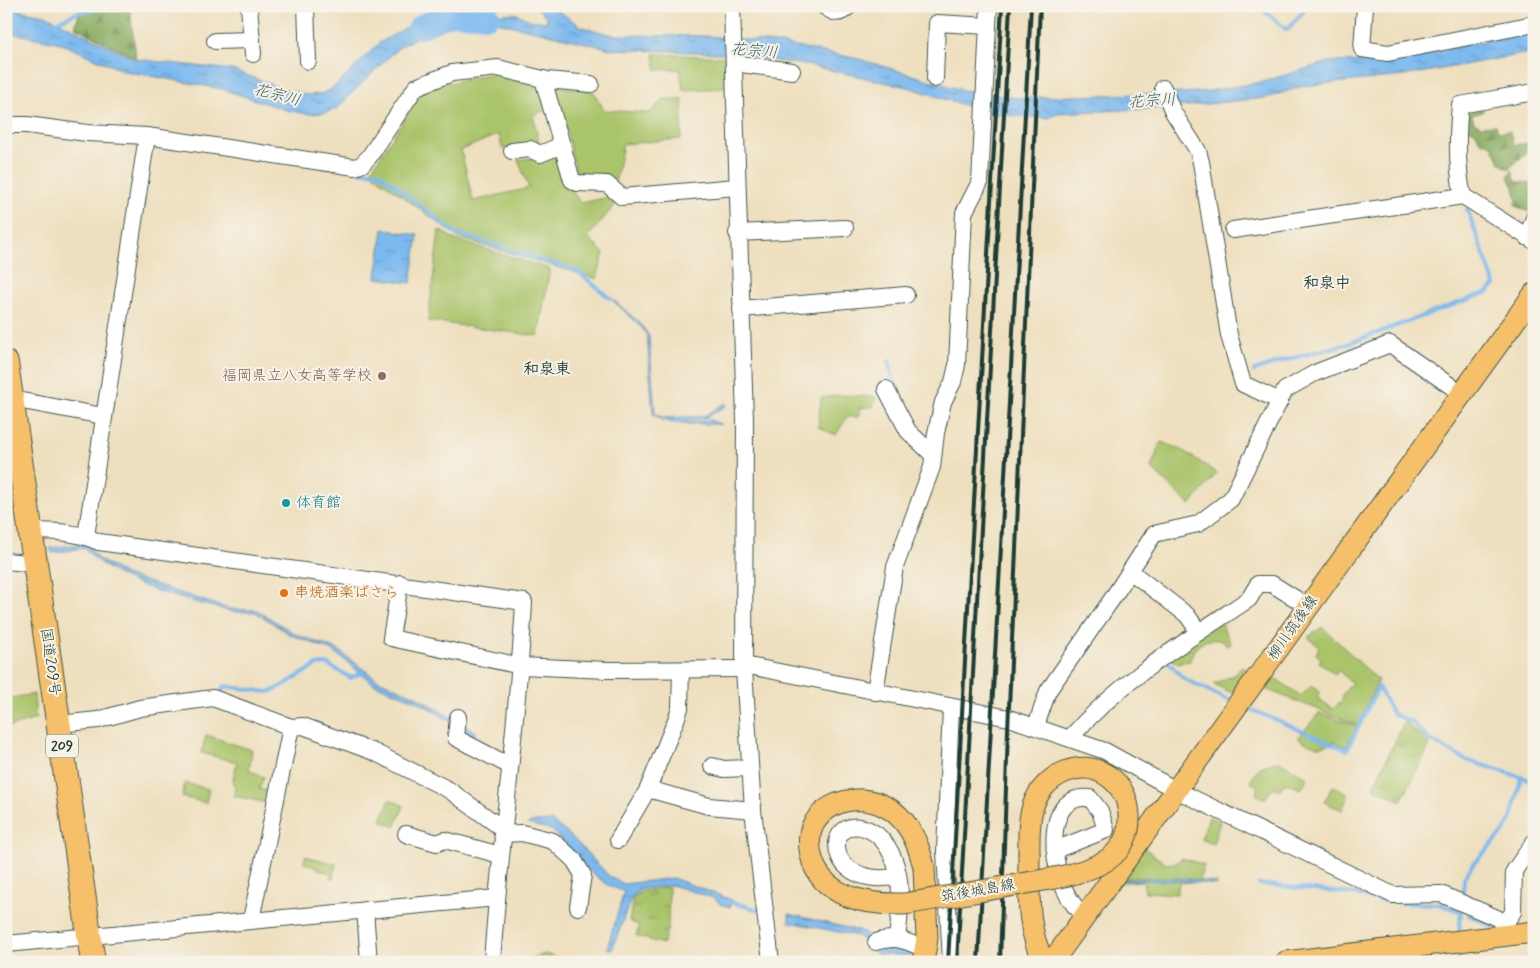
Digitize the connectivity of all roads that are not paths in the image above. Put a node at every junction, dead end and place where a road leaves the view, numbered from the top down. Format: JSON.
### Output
{"nodes":[{"id":1,"x":249,"y":6,"type":"edge"},
{"id":2,"x":306,"y":6,"type":"edge"},
{"id":3,"x":732,"y":6,"type":"edge"},
{"id":4,"x":824,"y":6,"type":"edge"},
{"id":5,"x":849,"y":6,"type":"edge"},
{"id":6,"x":989,"y":6,"type":"edge"},
{"id":7,"x":1365,"y":6,"type":"edge"},
{"id":8,"x":1534,"y":24,"type":"edge"},
{"id":9,"x":988,"y":26,"type":"junction"},
{"id":10,"x":215,"y":41,"type":"dead end"},
{"id":11,"x":308,"y":61,"type":"dead end"},
{"id":12,"x":733,"y":61,"type":"junction"},
{"id":13,"x":792,"y":71,"type":"dead end"},
{"id":14,"x":543,"y":79,"type":"junction"},
{"id":15,"x":934,"y":79,"type":"dead end"},
{"id":16,"x":592,"y":84,"type":"dead end"},
{"id":17,"x":1163,"y":88,"type":"dead end"},
{"id":18,"x":1534,"y":92,"type":"edge"},
{"id":19,"x":6,"y":125,"type":"edge"},
{"id":20,"x":146,"y":136,"type":"junction"},
{"id":21,"x":562,"y":145,"type":"junction"},
{"id":22,"x":512,"y":151,"type":"dead end"},
{"id":23,"x":736,"y":187,"type":"junction"},
{"id":24,"x":1463,"y":196,"type":"junction"},
{"id":25,"x":1534,"y":218,"type":"edge"},
{"id":26,"x":846,"y":228,"type":"dead end"},
{"id":27,"x":1233,"y":230,"type":"dead end"},
{"id":28,"x":737,"y":233,"type":"junction"},
{"id":29,"x":1530,"y":239,"type":"edge"},
{"id":30,"x":1534,"y":294,"type":"edge"},
{"id":31,"x":906,"y":296,"type":"dead end"},
{"id":32,"x":741,"y":309,"type":"junction"},
{"id":33,"x":6,"y":363,"type":"edge"},
{"id":34,"x":886,"y":389,"type":"dead end"},
{"id":35,"x":1461,"y":394,"type":"junction"},
{"id":36,"x":9,"y":398,"type":"edge"},
{"id":37,"x":1280,"y":401,"type":"junction"},
{"id":38,"x":103,"y":416,"type":"junction"},
{"id":39,"x":933,"y":455,"type":"junction"},
{"id":40,"x":31,"y":531,"type":"junction"},
{"id":41,"x":86,"y":536,"type":"junction"},
{"id":42,"x":6,"y":561,"type":"edge"},
{"id":43,"x":26,"y":562,"type":"dead end"},
{"id":44,"x":1130,"y":571,"type":"junction"},
{"id":45,"x":400,"y":583,"type":"junction"},
{"id":46,"x":1309,"y":607,"type":"junction"},
{"id":47,"x":1199,"y":632,"type":"junction"},
{"id":48,"x":521,"y":666,"type":"junction"},
{"id":49,"x":744,"y":667,"type":"junction"},
{"id":50,"x":681,"y":670,"type":"junction"},
{"id":51,"x":875,"y":692,"type":"junction"},
{"id":52,"x":951,"y":707,"type":"junction"},
{"id":53,"x":458,"y":722,"type":"dead end"},
{"id":54,"x":59,"y":724,"type":"junction"},
{"id":55,"x":1036,"y":726,"type":"junction"},
{"id":56,"x":291,"y":727,"type":"junction"},
{"id":57,"x":1070,"y":738,"type":"junction"},
{"id":58,"x":510,"y":766,"type":"junction"},
{"id":59,"x":712,"y":766,"type":"dead end"},
{"id":60,"x":749,"y":768,"type":"junction"},
{"id":61,"x":648,"y":789,"type":"junction"},
{"id":62,"x":1176,"y":790,"type":"junction"},
{"id":63,"x":753,"y":810,"type":"junction"},
{"id":64,"x":503,"y":831,"type":"junction"},
{"id":65,"x":406,"y":834,"type":"dead end"},
{"id":66,"x":618,"y":840,"type":"dead end"},
{"id":67,"x":1533,"y":846,"type":"edge"},
{"id":68,"x":1055,"y":850,"type":"dead end"},
{"id":69,"x":500,"y":854,"type":"junction"},
{"id":70,"x":898,"y":876,"type":"dead end"},
{"id":71,"x":496,"y":898,"type":"junction"},
{"id":72,"x":578,"y":907,"type":"dead end"},
{"id":73,"x":365,"y":910,"type":"junction"},
{"id":74,"x":1087,"y":914,"type":"junction"},
{"id":75,"x":251,"y":920,"type":"junction"},
{"id":76,"x":1517,"y":931,"type":"edge"},
{"id":77,"x":89,"y":935,"type":"junction"},
{"id":78,"x":897,"y":938,"type":"junction"},
{"id":79,"x":876,"y":942,"type":"dead end"},
{"id":80,"x":6,"y":944,"type":"edge"},
{"id":81,"x":924,"y":955,"type":"edge"},
{"id":82,"x":1347,"y":959,"type":"edge"},
{"id":83,"x":92,"y":962,"type":"edge"},
{"id":84,"x":370,"y":962,"type":"edge"},
{"id":85,"x":492,"y":962,"type":"edge"},
{"id":86,"x":771,"y":962,"type":"edge"},
{"id":87,"x":951,"y":962,"type":"edge"},
{"id":88,"x":1044,"y":962,"type":"edge"},
{"id":89,"x":1052,"y":962,"type":"edge"},
{"id":90,"x":1286,"y":962,"type":"edge"}],
"edges":[{"from":1,"to":10,"type":"street"},
{"from":2,"to":11,"type":"street"},
{"from":3,"to":12,"type":"street"},
{"from":4,"to":5,"type":"street"},
{"from":6,"to":9,"type":"street"},
{"from":7,"to":8,"type":"street"},
{"from":9,"to":15,"type":"street"},
{"from":9,"to":39,"type":"street"},
{"from":12,"to":13,"type":"street"},
{"from":12,"to":23,"type":"street"},
{"from":14,"to":16,"type":"street"},
{"from":14,"to":20,"type":"street"},
{"from":14,"to":21,"type":"street"},
{"from":17,"to":37,"type":"street"},
{"from":18,"to":24,"type":"street"},
{"from":19,"to":20,"type":"street"},
{"from":20,"to":38,"type":"street"},
{"from":21,"to":22,"type":"street"},
{"from":21,"to":23,"type":"street"},
{"from":23,"to":28,"type":"street"},
{"from":24,"to":27,"type":"street"},
{"from":24,"to":29,"type":"street"},
{"from":25,"to":29,"type":"street"},
{"from":26,"to":28,"type":"street"},
{"from":28,"to":32,"type":"street"},
{"from":30,"to":35,"type":"main road","name":"柳川筑後線"},
{"from":31,"to":32,"type":"street"},
{"from":32,"to":49,"type":"street"},
{"from":33,"to":36,"type":"highway","name":"国道209号","number":"209"},
{"from":34,"to":39,"type":"street"},
{"from":35,"to":37,"type":"street"},
{"from":35,"to":46,"type":"main road","name":"柳川筑後線"},
{"from":36,"to":38,"type":"street"},
{"from":36,"to":40,"type":"highway","name":"国道209号","number":"209"},
{"from":37,"to":44,"type":"street"},
{"from":38,"to":41,"type":"street"},
{"from":39,"to":51,"type":"street"},
{"from":40,"to":41,"type":"street"},
{"from":40,"to":54,"type":"highway","name":"国道209号","number":"209"},
{"from":41,"to":45,"type":"street"},
{"from":42,"to":43,"type":"street"},
{"from":44,"to":47,"type":"street"},
{"from":44,"to":55,"type":"street"},
{"from":45,"to":48,"type":"street"},
{"from":45,"to":48,"type":"street"},
{"from":46,"to":47,"type":"street"},
{"from":46,"to":62,"type":"main road","name":"柳川筑後線"},
{"from":47,"to":57,"type":"street"},
{"from":48,"to":50,"type":"street"},
{"from":48,"to":58,"type":"street"},
{"from":49,"to":50,"type":"street"},
{"from":49,"to":51,"type":"street"},
{"from":49,"to":60,"type":"street"},
{"from":50,"to":61,"type":"street"},
{"from":51,"to":52,"type":"street"},
{"from":52,"to":55,"type":"street"},
{"from":52,"to":87,"type":"street"},
{"from":53,"to":58,"type":"street"},
{"from":54,"to":56,"type":"street"},
{"from":54,"to":77,"type":"highway","name":"国道209号","number":"209"},
{"from":55,"to":57,"type":"street"},
{"from":56,"to":64,"type":"street"},
{"from":56,"to":75,"type":"street"},
{"from":57,"to":62,"type":"street"},
{"from":58,"to":64,"type":"street"},
{"from":59,"to":60,"type":"street"},
{"from":60,"to":63,"type":"street"},
{"from":61,"to":63,"type":"street"},
{"from":61,"to":66,"type":"street"},
{"from":62,"to":74,"type":"main road","name":"柳川筑後線"},
{"from":62,"to":76,"type":"street"},
{"from":63,"to":86,"type":"street"},
{"from":64,"to":69,"type":"street"},
{"from":64,"to":72,"type":"street"},
{"from":65,"to":69,"type":"street"},
{"from":67,"to":76,"type":"street"},
{"from":68,"to":74,"type":"street"},
{"from":69,"to":71,"type":"street"},
{"from":70,"to":78,"type":"street"},
{"from":71,"to":73,"type":"street"},
{"from":71,"to":85,"type":"street"},
{"from":73,"to":75,"type":"street"},
{"from":73,"to":84,"type":"street"},
{"from":74,"to":89,"type":"main road","name":"柳川筑後線"},
{"from":75,"to":77,"type":"street"},
{"from":76,"to":82,"type":"main road"},
{"from":77,"to":80,"type":"street"},
{"from":77,"to":83,"type":"highway","name":"国道209号","number":"209"},
{"from":78,"to":79,"type":"street"},
{"from":78,"to":81,"type":"street"},
{"from":81,"to":88,"type":"main road","name":"筑後城島線","bridge":true},
{"from":82,"to":90,"type":"main road"}]}
